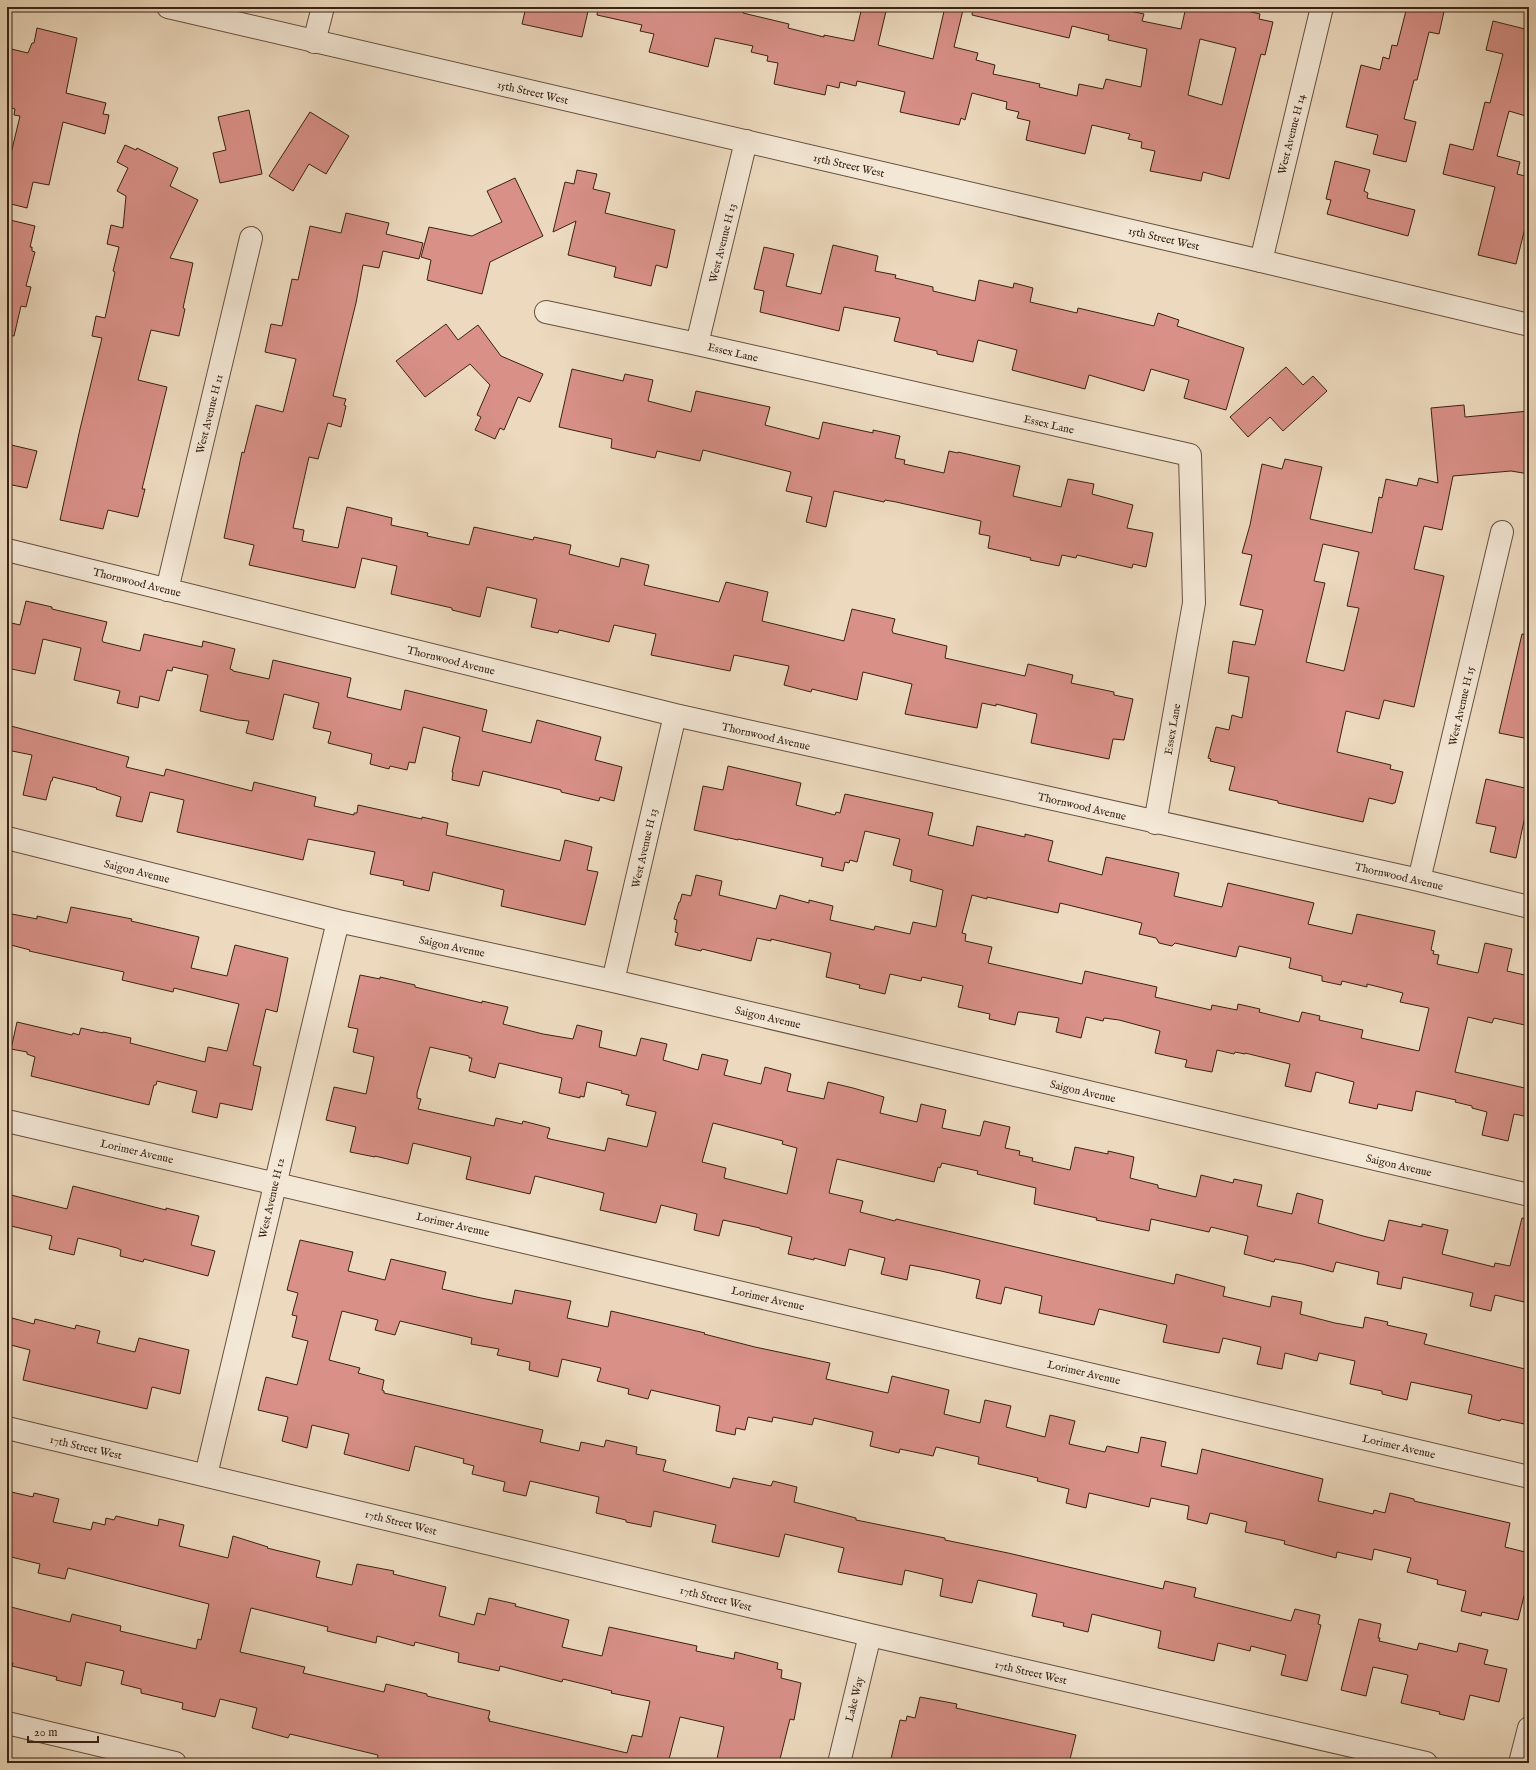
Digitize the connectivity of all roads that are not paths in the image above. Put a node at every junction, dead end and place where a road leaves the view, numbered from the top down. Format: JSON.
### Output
{"nodes":[{"id":1,"x":168,"y":7,"type":"edge"},
{"id":2,"x":323,"y":7,"type":"edge"},
{"id":3,"x":1322,"y":7,"type":"edge"},
{"id":4,"x":314,"y":42,"type":"junction"},
{"id":5,"x":746,"y":141,"type":"junction"},
{"id":6,"x":251,"y":238,"type":"dead end"},
{"id":7,"x":1261,"y":261,"type":"junction"},
{"id":8,"x":546,"y":312,"type":"dead end"},
{"id":9,"x":1529,"y":325,"type":"edge"},
{"id":10,"x":697,"y":344,"type":"junction"},
{"id":11,"x":1502,"y":532,"type":"dead end"},
{"id":12,"x":7,"y":550,"type":"edge"},
{"id":13,"x":167,"y":590,"type":"junction"},
{"id":14,"x":675,"y":716,"type":"junction"},
{"id":15,"x":1155,"y":822,"type":"junction"},
{"id":16,"x":7,"y":838,"type":"edge"},
{"id":17,"x":1420,"y":880,"type":"junction"},
{"id":18,"x":1529,"y":907,"type":"edge"},
{"id":19,"x":338,"y":921,"type":"junction"},
{"id":20,"x":613,"y":981,"type":"junction"},
{"id":21,"x":7,"y":1120,"type":"edge"},
{"id":22,"x":275,"y":1183,"type":"junction"},
{"id":23,"x":1529,"y":1195,"type":"edge"},
{"id":24,"x":7,"y":1428,"type":"edge"},
{"id":25,"x":206,"y":1475,"type":"junction"},
{"id":26,"x":1529,"y":1477,"type":"edge"},
{"id":27,"x":870,"y":1635,"type":"junction"},
{"id":28,"x":7,"y":1723,"type":"edge"},
{"id":29,"x":1529,"y":1728,"type":"edge"},
{"id":30,"x":175,"y":1763,"type":"edge"},
{"id":31,"x":839,"y":1763,"type":"edge"},
{"id":32,"x":1426,"y":1763,"type":"edge"},
{"id":33,"x":1520,"y":1763,"type":"edge"}],
"edges":[{"from":1,"to":4,"type":"street","name":"15th Street West"},
{"from":2,"to":4,"type":"street"},
{"from":3,"to":7,"type":"street","name":"West Avenue H 14"},
{"from":4,"to":5,"type":"street","name":"15th Street West"},
{"from":5,"to":7,"type":"street","name":"15th Street West"},
{"from":5,"to":10,"type":"street","name":"West Avenue H 13"},
{"from":6,"to":13,"type":"street","name":"West Avenue H 11"},
{"from":7,"to":9,"type":"street","name":"15th Street West"},
{"from":8,"to":10,"type":"street","name":"Essex Lane"},
{"from":10,"to":15,"type":"street","name":"Essex Lane"},
{"from":11,"to":17,"type":"street","name":"West Avenue H 15"},
{"from":12,"to":13,"type":"street","name":"Thornwood Avenue"},
{"from":13,"to":14,"type":"street","name":"Thornwood Avenue"},
{"from":14,"to":15,"type":"street","name":"Thornwood Avenue"},
{"from":14,"to":20,"type":"street","name":"West Avenue H 13"},
{"from":15,"to":17,"type":"street","name":"Thornwood Avenue"},
{"from":16,"to":19,"type":"street","name":"Saigon Avenue"},
{"from":17,"to":18,"type":"street","name":"Thornwood Avenue"},
{"from":19,"to":20,"type":"street","name":"Saigon Avenue"},
{"from":19,"to":22,"type":"street","name":"West Avenue H 12"},
{"from":20,"to":23,"type":"street","name":"Saigon Avenue"},
{"from":21,"to":22,"type":"street","name":"Lorimer Avenue"},
{"from":22,"to":25,"type":"street","name":"West Avenue H 12"},
{"from":22,"to":26,"type":"street","name":"Lorimer Avenue"},
{"from":24,"to":25,"type":"street","name":"17th Street West"},
{"from":25,"to":27,"type":"street","name":"17th Street West"},
{"from":27,"to":31,"type":"street","name":"Lake Way"},
{"from":27,"to":32,"type":"street","name":"17th Street West"},
{"from":28,"to":30,"type":"street"},
{"from":29,"to":33,"type":"street"}]}
